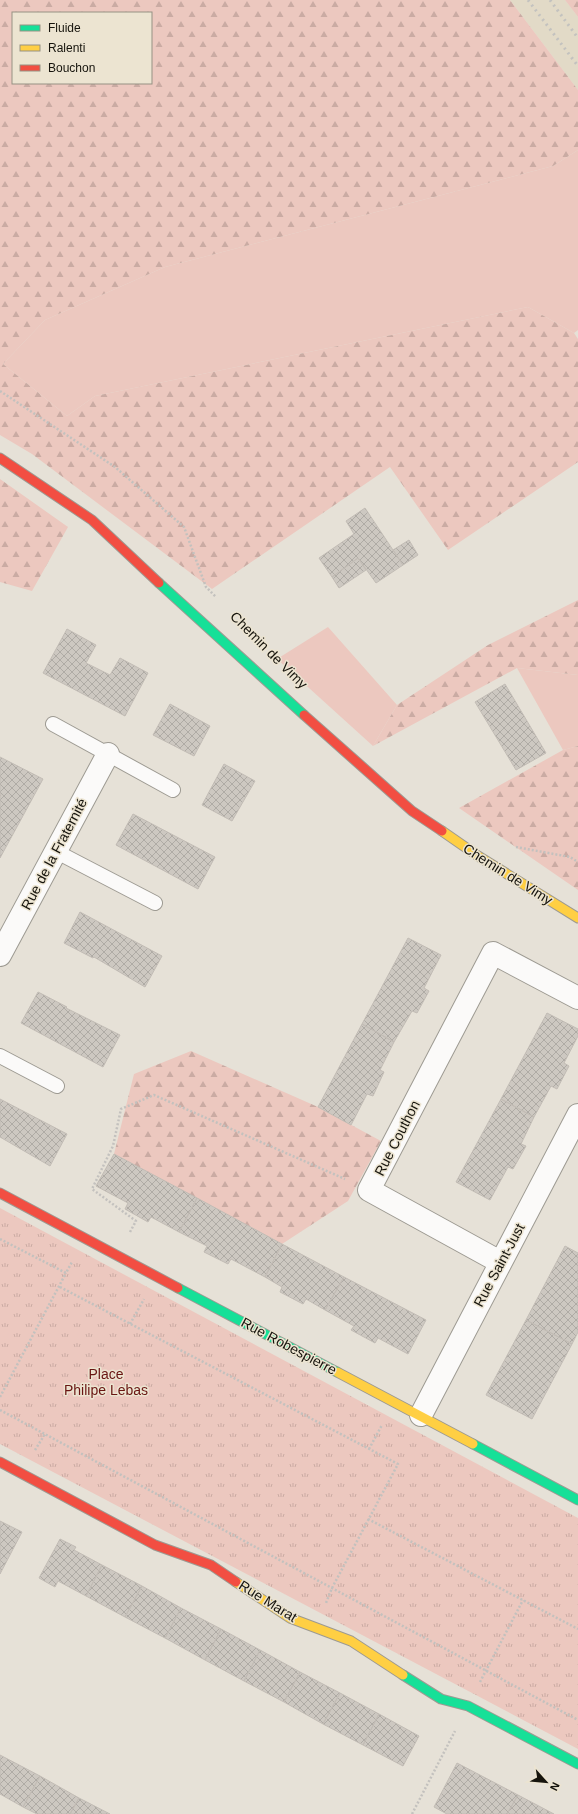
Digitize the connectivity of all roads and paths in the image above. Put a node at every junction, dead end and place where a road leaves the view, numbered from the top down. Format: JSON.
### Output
{"nodes":[{"id":1,"x":0,"y":391,"type":"edge"},
{"id":2,"x":0,"y":458,"type":"edge"},
{"id":3,"x":217,"y":598,"type":"dead end"},
{"id":4,"x":53,"y":724,"type":"dead end"},
{"id":5,"x":108,"y":754,"type":"junction"},
{"id":6,"x":173,"y":790,"type":"dead end"},
{"id":7,"x":510,"y":845,"type":"dead end"},
{"id":8,"x":56,"y":851,"type":"junction"},
{"id":9,"x":578,"y":862,"type":"edge"},
{"id":10,"x":155,"y":903,"type":"dead end"},
{"id":11,"x":578,"y":918,"type":"edge"},
{"id":12,"x":0,"y":955,"type":"edge"},
{"id":13,"x":578,"y":998,"type":"edge"},
{"id":14,"x":0,"y":1056,"type":"edge"},
{"id":15,"x":57,"y":1086,"type":"dead end"},
{"id":16,"x":578,"y":1115,"type":"edge"},
{"id":17,"x":369,"y":1190,"type":"junction"},
{"id":18,"x":0,"y":1193,"type":"edge"},
{"id":19,"x":129,"y":1233,"type":"dead end"},
{"id":20,"x":84,"y":1238,"type":"junction"},
{"id":21,"x":0,"y":1239,"type":"edge"},
{"id":22,"x":500,"y":1262,"type":"junction"},
{"id":23,"x":66,"y":1273,"type":"junction"},
{"id":24,"x":60,"y":1287,"type":"junction"},
{"id":25,"x":0,"y":1398,"type":"edge"},
{"id":26,"x":0,"y":1410,"type":"edge"},
{"id":27,"x":422,"y":1416,"type":"junction"},
{"id":28,"x":0,"y":1462,"type":"edge"},
{"id":29,"x":578,"y":1500,"type":"edge"},
{"id":30,"x":368,"y":1519,"type":"junction"},
{"id":31,"x":332,"y":1588,"type":"junction"},
{"id":32,"x":523,"y":1600,"type":"junction"},
{"id":33,"x":578,"y":1628,"type":"edge"},
{"id":34,"x":487,"y":1670,"type":"junction"},
{"id":35,"x":468,"y":1706,"type":"junction"},
{"id":36,"x":578,"y":1720,"type":"edge"},
{"id":37,"x":578,"y":1764,"type":"edge"},
{"id":38,"x":412,"y":1814,"type":"edge"}],
"edges":[{"from":1,"to":3,"type":"path"},
{"from":2,"to":11,"type":"street","name":"Chemin de Vimy"},
{"from":4,"to":5,"type":"lane"},
{"from":5,"to":6,"type":"lane"},
{"from":5,"to":8,"type":"street","name":"Rue de la Fraternité"},
{"from":7,"to":9,"type":"path","name":"Chemin de Vimy"},
{"from":8,"to":10,"type":"lane"},
{"from":8,"to":12,"type":"street","name":"Rue de la Fraternité"},
{"from":13,"to":17,"type":"street","name":"Rue Couthon"},
{"from":14,"to":15,"type":"lane"},
{"from":16,"to":22,"type":"street","name":"Rue Saint-Just"},
{"from":17,"to":19,"type":"path"},
{"from":17,"to":22,"type":"street","name":"Rue Couthon"},
{"from":18,"to":20,"type":"street","name":"Rue Robespierre"},
{"from":20,"to":23,"type":"path"},
{"from":20,"to":27,"type":"street","name":"Rue Robespierre"},
{"from":21,"to":23,"type":"path"},
{"from":22,"to":27,"type":"street","name":"Rue Saint-Just"},
{"from":23,"to":24,"type":"path"},
{"from":24,"to":25,"type":"path"},
{"from":24,"to":30,"type":"path"},
{"from":26,"to":31,"type":"path"},
{"from":27,"to":29,"type":"street","name":"Rue Robespierre"},
{"from":28,"to":35,"type":"street","name":"Rue Marat"},
{"from":30,"to":31,"type":"path"},
{"from":30,"to":32,"type":"path"},
{"from":31,"to":34,"type":"path"},
{"from":32,"to":33,"type":"path"},
{"from":32,"to":34,"type":"path"},
{"from":34,"to":35,"type":"path"},
{"from":34,"to":36,"type":"path"},
{"from":35,"to":37,"type":"street","name":"Rue Marat"},
{"from":35,"to":38,"type":"path"}]}
